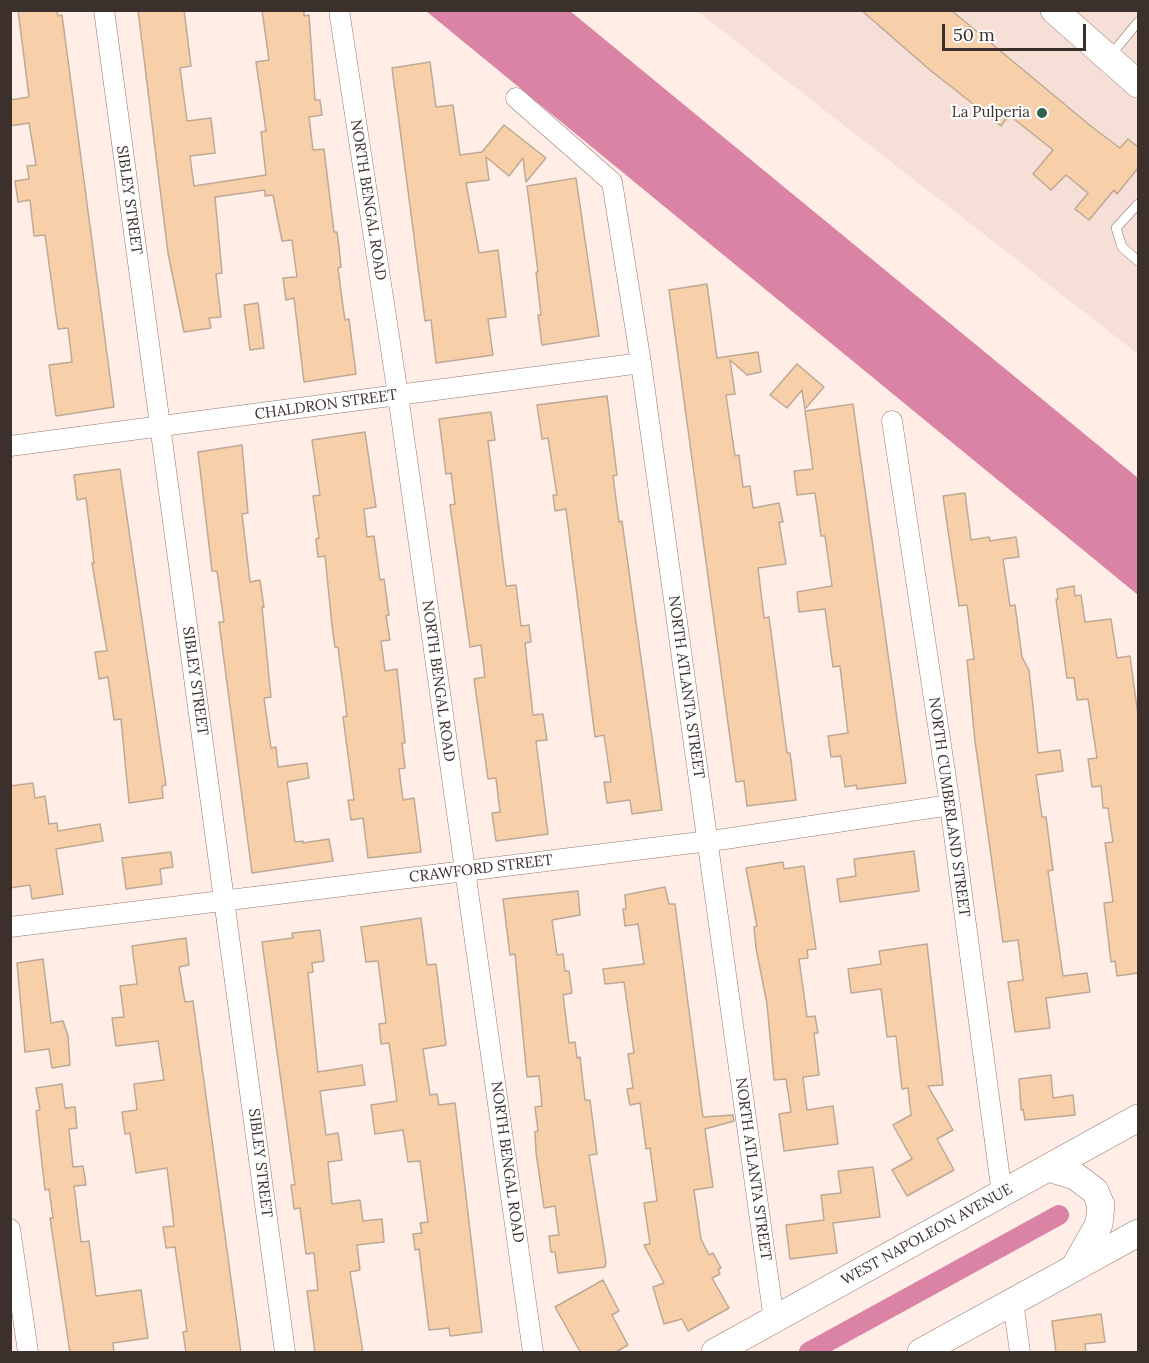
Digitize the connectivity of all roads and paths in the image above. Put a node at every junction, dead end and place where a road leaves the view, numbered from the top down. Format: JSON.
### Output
{"nodes":[{"id":1,"x":104,"y":10,"type":"edge"},
{"id":2,"x":339,"y":10,"type":"edge"},
{"id":3,"x":1054,"y":10,"type":"edge"},
{"id":4,"x":1138,"y":22,"type":"edge"},
{"id":5,"x":1109,"y":58,"type":"junction"},
{"id":6,"x":1138,"y":84,"type":"edge"},
{"id":7,"x":516,"y":98,"type":"dead end"},
{"id":8,"x":1138,"y":204,"type":"edge"},
{"id":9,"x":1138,"y":261,"type":"edge"},
{"id":10,"x":641,"y":363,"type":"junction"},
{"id":11,"x":398,"y":395,"type":"junction"},
{"id":12,"x":892,"y":421,"type":"dead end"},
{"id":13,"x":159,"y":428,"type":"junction"},
{"id":14,"x":10,"y":446,"type":"edge"},
{"id":15,"x":950,"y":805,"type":"junction"},
{"id":16,"x":707,"y":840,"type":"junction"},
{"id":17,"x":465,"y":872,"type":"junction"},
{"id":18,"x":226,"y":902,"type":"junction"},
{"id":19,"x":10,"y":927,"type":"edge"},
{"id":20,"x":1138,"y":1118,"type":"edge"},
{"id":21,"x":1049,"y":1167,"type":"junction"},
{"id":22,"x":1002,"y":1194,"type":"junction"},
{"id":23,"x":10,"y":1229,"type":"edge"},
{"id":24,"x":1138,"y":1233,"type":"edge"},
{"id":25,"x":1074,"y":1269,"type":"junction"},
{"id":26,"x":1013,"y":1302,"type":"junction"},
{"id":27,"x":17,"y":1316,"type":"edge"},
{"id":28,"x":774,"y":1320,"type":"junction"},
{"id":29,"x":28,"y":1353,"type":"edge"},
{"id":30,"x":285,"y":1353,"type":"edge"},
{"id":31,"x":533,"y":1353,"type":"edge"},
{"id":32,"x":715,"y":1353,"type":"edge"},
{"id":33,"x":921,"y":1353,"type":"edge"},
{"id":34,"x":1020,"y":1353,"type":"edge"}],
"edges":[{"from":1,"to":13,"type":"street","name":"SIBLEY STREET"},
{"from":2,"to":11,"type":"street","name":"NORTH BENGAL ROAD"},
{"from":3,"to":5,"type":"main road"},
{"from":4,"to":5,"type":"lane"},
{"from":5,"to":6,"type":"main road"},
{"from":7,"to":10,"type":"street","name":"NORTH ATLANTA STREET"},
{"from":8,"to":9,"type":"lane"},
{"from":10,"to":11,"type":"street","name":"CHALDRON STREET"},
{"from":10,"to":16,"type":"street","name":"NORTH ATLANTA STREET"},
{"from":11,"to":13,"type":"street","name":"CHALDRON STREET"},
{"from":11,"to":17,"type":"street","name":"NORTH BENGAL ROAD"},
{"from":12,"to":15,"type":"street","name":"NORTH CUMBERLAND STREET"},
{"from":13,"to":14,"type":"street","name":"CHALDRON STREET"},
{"from":13,"to":18,"type":"street","name":"SIBLEY STREET"},
{"from":15,"to":16,"type":"street","name":"CRAWFORD STREET"},
{"from":15,"to":22,"type":"street","name":"NORTH CUMBERLAND STREET"},
{"from":16,"to":17,"type":"street","name":"CRAWFORD STREET"},
{"from":16,"to":28,"type":"street","name":"NORTH ATLANTA STREET"},
{"from":17,"to":18,"type":"street","name":"CRAWFORD STREET"},
{"from":17,"to":31,"type":"street","name":"NORTH BENGAL ROAD"},
{"from":18,"to":19,"type":"street","name":"CRAWFORD STREET"},
{"from":18,"to":30,"type":"street","name":"SIBLEY STREET"},
{"from":20,"to":21,"type":"main road","name":"WEST NAPOLEON AVENUE"},
{"from":21,"to":22,"type":"main road","name":"WEST NAPOLEON AVENUE"},
{"from":21,"to":25,"type":"main road"},
{"from":22,"to":28,"type":"main road","name":"WEST NAPOLEON AVENUE"},
{"from":23,"to":27,"type":"street"},
{"from":24,"to":25,"type":"main road"},
{"from":25,"to":26,"type":"main road"},
{"from":26,"to":33,"type":"main road"},
{"from":26,"to":34,"type":"street"},
{"from":27,"to":29,"type":"street"},
{"from":28,"to":32,"type":"main road","name":"WEST NAPOLEON AVENUE"}]}
